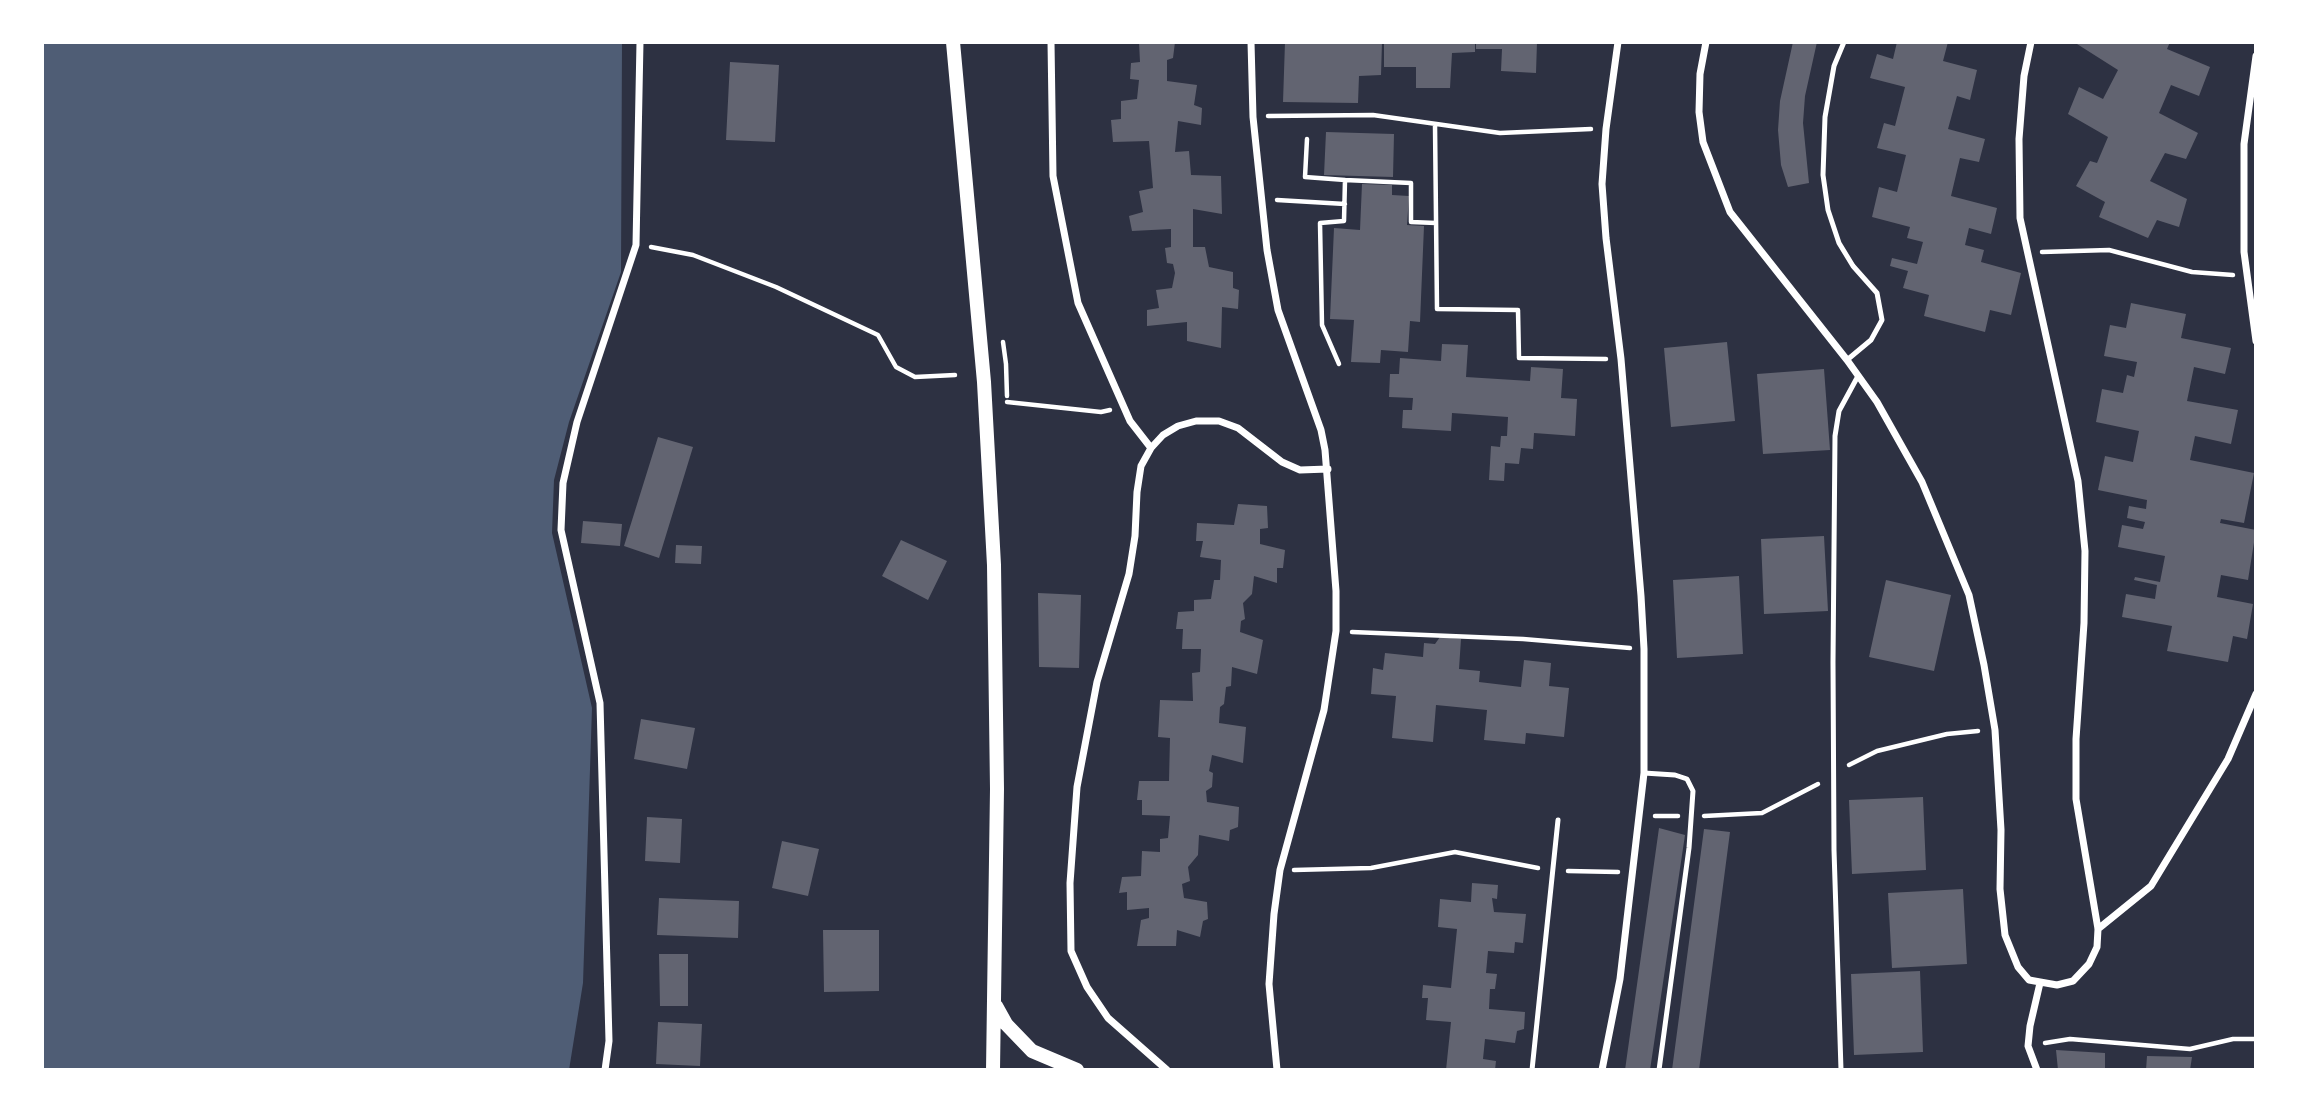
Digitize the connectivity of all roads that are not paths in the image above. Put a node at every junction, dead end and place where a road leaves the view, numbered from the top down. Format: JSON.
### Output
{"nodes":[{"id":1,"x":640,"y":42,"type":"edge"},
{"id":2,"x":953,"y":42,"type":"edge"},
{"id":3,"x":1051,"y":42,"type":"edge"},
{"id":4,"x":1251,"y":42,"type":"edge"},
{"id":5,"x":1618,"y":42,"type":"edge"},
{"id":6,"x":1706,"y":42,"type":"edge"},
{"id":7,"x":1844,"y":42,"type":"edge"},
{"id":8,"x":2031,"y":42,"type":"edge"},
{"id":9,"x":2256,"y":56,"type":"edge"},
{"id":10,"x":2256,"y":341,"type":"edge"},
{"id":11,"x":1847,"y":360,"type":"junction"},
{"id":12,"x":1858,"y":376,"type":"junction"},
{"id":13,"x":1151,"y":448,"type":"junction"},
{"id":14,"x":1328,"y":469,"type":"junction"},
{"id":15,"x":2256,"y":694,"type":"edge"},
{"id":16,"x":1644,"y":773,"type":"junction"},
{"id":17,"x":1558,"y":820,"type":"dead end"},
{"id":18,"x":2098,"y":929,"type":"junction"},
{"id":19,"x":2040,"y":983,"type":"junction"},
{"id":20,"x":994,"y":1003,"type":"junction"},
{"id":21,"x":605,"y":1070,"type":"edge"},
{"id":22,"x":993,"y":1070,"type":"edge"},
{"id":23,"x":1077,"y":1070,"type":"edge"},
{"id":24,"x":1167,"y":1070,"type":"edge"},
{"id":25,"x":1277,"y":1070,"type":"edge"},
{"id":26,"x":1532,"y":1070,"type":"edge"},
{"id":27,"x":1602,"y":1070,"type":"edge"},
{"id":28,"x":1659,"y":1070,"type":"edge"},
{"id":29,"x":1842,"y":1070,"type":"edge"},
{"id":30,"x":2037,"y":1070,"type":"edge"}],
"edges":[{"from":1,"to":21,"type":"street"},
{"from":2,"to":20,"type":"main road"},
{"from":3,"to":13,"type":"street"},
{"from":4,"to":14,"type":"street"},
{"from":5,"to":16,"type":"street"},
{"from":6,"to":11,"type":"street"},
{"from":7,"to":11,"type":"lane"},
{"from":8,"to":18,"type":"street"},
{"from":9,"to":10,"type":"street"},
{"from":11,"to":12,"type":"street"},
{"from":12,"to":19,"type":"street"},
{"from":12,"to":29,"type":"lane"},
{"from":13,"to":14,"type":"street"},
{"from":13,"to":24,"type":"street"},
{"from":14,"to":25,"type":"street"},
{"from":15,"to":18,"type":"street"},
{"from":16,"to":27,"type":"street"},
{"from":16,"to":28,"type":"lane"},
{"from":17,"to":26,"type":"lane"},
{"from":18,"to":19,"type":"street"},
{"from":19,"to":30,"type":"street"},
{"from":20,"to":22,"type":"main road"},
{"from":20,"to":23,"type":"main road"}]}
